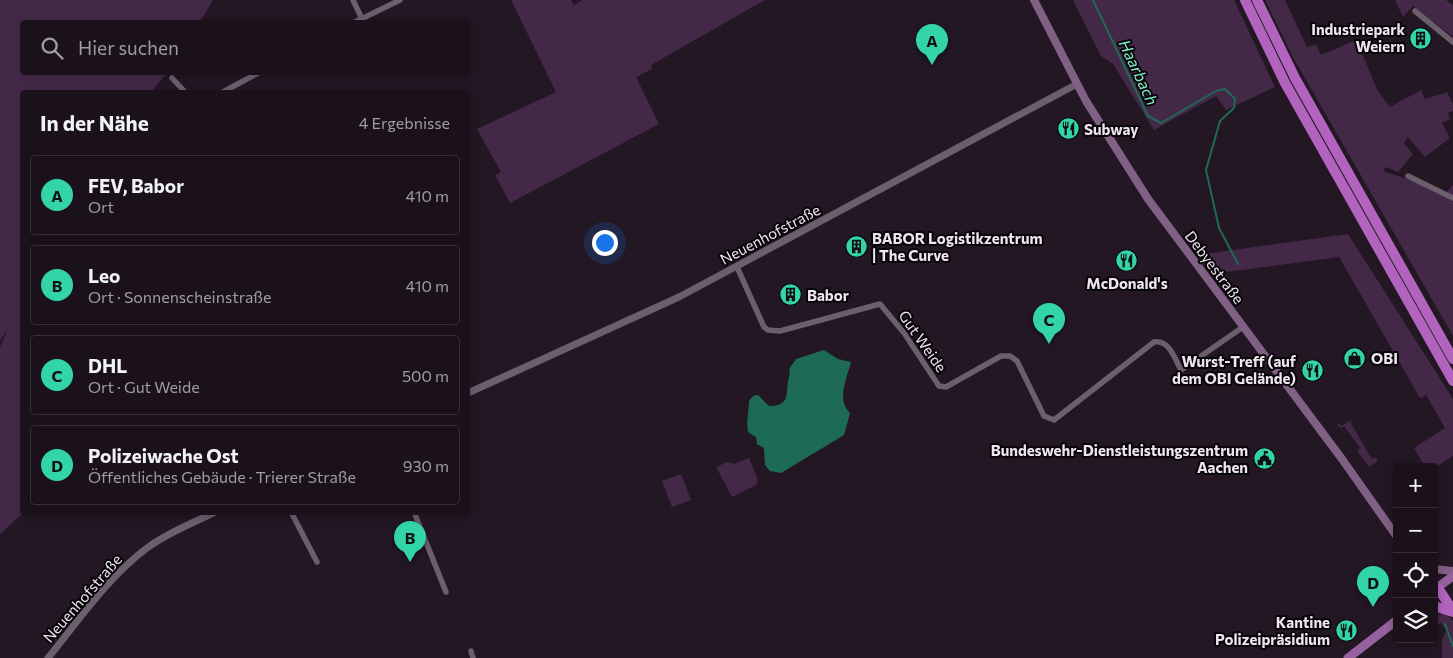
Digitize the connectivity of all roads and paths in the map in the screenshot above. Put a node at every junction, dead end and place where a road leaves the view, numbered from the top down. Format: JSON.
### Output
{"nodes":[{"id":1,"x":353,"y":0,"type":"edge"},
{"id":2,"x":400,"y":0,"type":"edge"},
{"id":3,"x":1034,"y":0,"type":"edge"},
{"id":4,"x":1245,"y":0,"type":"edge"},
{"id":5,"x":1257,"y":0,"type":"edge"},
{"id":6,"x":1415,"y":11,"type":"dead end"},
{"id":7,"x":362,"y":19,"type":"joint"},
{"id":8,"x":1453,"y":42,"type":"edge"},
{"id":9,"x":254,"y":75,"type":"edge"},
{"id":10,"x":172,"y":78,"type":"dead end"},
{"id":11,"x":1077,"y":84,"type":"junction"},
{"id":12,"x":183,"y":90,"type":"edge"},
{"id":13,"x":227,"y":90,"type":"edge"},
{"id":14,"x":1408,"y":176,"type":"dead end"},
{"id":15,"x":1453,"y":198,"type":"edge"},
{"id":16,"x":737,"y":267,"type":"junction"},
{"id":17,"x":1243,"y":327,"type":"junction"},
{"id":18,"x":1453,"y":359,"type":"edge"},
{"id":19,"x":1453,"y":381,"type":"edge"},
{"id":20,"x":470,"y":392,"type":"edge"},
{"id":21,"x":209,"y":515,"type":"edge"},
{"id":22,"x":293,"y":515,"type":"edge"},
{"id":23,"x":415,"y":515,"type":"edge"},
{"id":24,"x":1393,"y":531,"type":"edge"},
{"id":25,"x":317,"y":562,"type":"dead end"},
{"id":26,"x":1438,"y":569,"type":"edge"},
{"id":27,"x":1453,"y":571,"type":"edge"},
{"id":28,"x":1453,"y":576,"type":"edge"},
{"id":29,"x":1438,"y":585,"type":"edge"},
{"id":30,"x":1438,"y":589,"type":"edge"},
{"id":31,"x":1438,"y":591,"type":"edge"},
{"id":32,"x":446,"y":592,"type":"dead end"},
{"id":33,"x":1453,"y":601,"type":"edge"},
{"id":34,"x":1438,"y":607,"type":"edge"},
{"id":35,"x":1453,"y":612,"type":"edge"},
{"id":36,"x":1393,"y":623,"type":"edge"},
{"id":37,"x":471,"y":651,"type":"dead end"},
{"id":38,"x":48,"y":658,"type":"edge"},
{"id":39,"x":473,"y":658,"type":"edge"},
{"id":40,"x":1348,"y":658,"type":"edge"}],
"edges":[{"from":1,"to":7,"type":"street"},
{"from":2,"to":7,"type":"street"},
{"from":3,"to":11,"type":"main road","name":"Debyestraße"},
{"from":4,"to":19,"type":"highway"},
{"from":5,"to":18,"type":"highway"},
{"from":6,"to":8,"type":"street"},
{"from":9,"to":13,"type":"street"},
{"from":10,"to":12,"type":"street"},
{"from":11,"to":16,"type":"street","name":"Neuenhofstraße"},
{"from":11,"to":17,"type":"main road","name":"Debyestraße"},
{"from":14,"to":15,"type":"street"},
{"from":16,"to":17,"type":"street","name":"Gut Weide"},
{"from":16,"to":20,"type":"street","name":"Neuenhofstraße"},
{"from":17,"to":24,"type":"main road","name":"Debyestraße"},
{"from":21,"to":38,"type":"street","name":"Neuenhofstraße"},
{"from":22,"to":25,"type":"street"},
{"from":23,"to":32,"type":"street"},
{"from":26,"to":27,"type":"main road"},
{"from":28,"to":29,"type":"main road"},
{"from":30,"to":33,"type":"highway"},
{"from":31,"to":35,"type":"highway"},
{"from":34,"to":35,"type":"highway"},
{"from":36,"to":40,"type":"main road"},
{"from":37,"to":39,"type":"street"}]}
